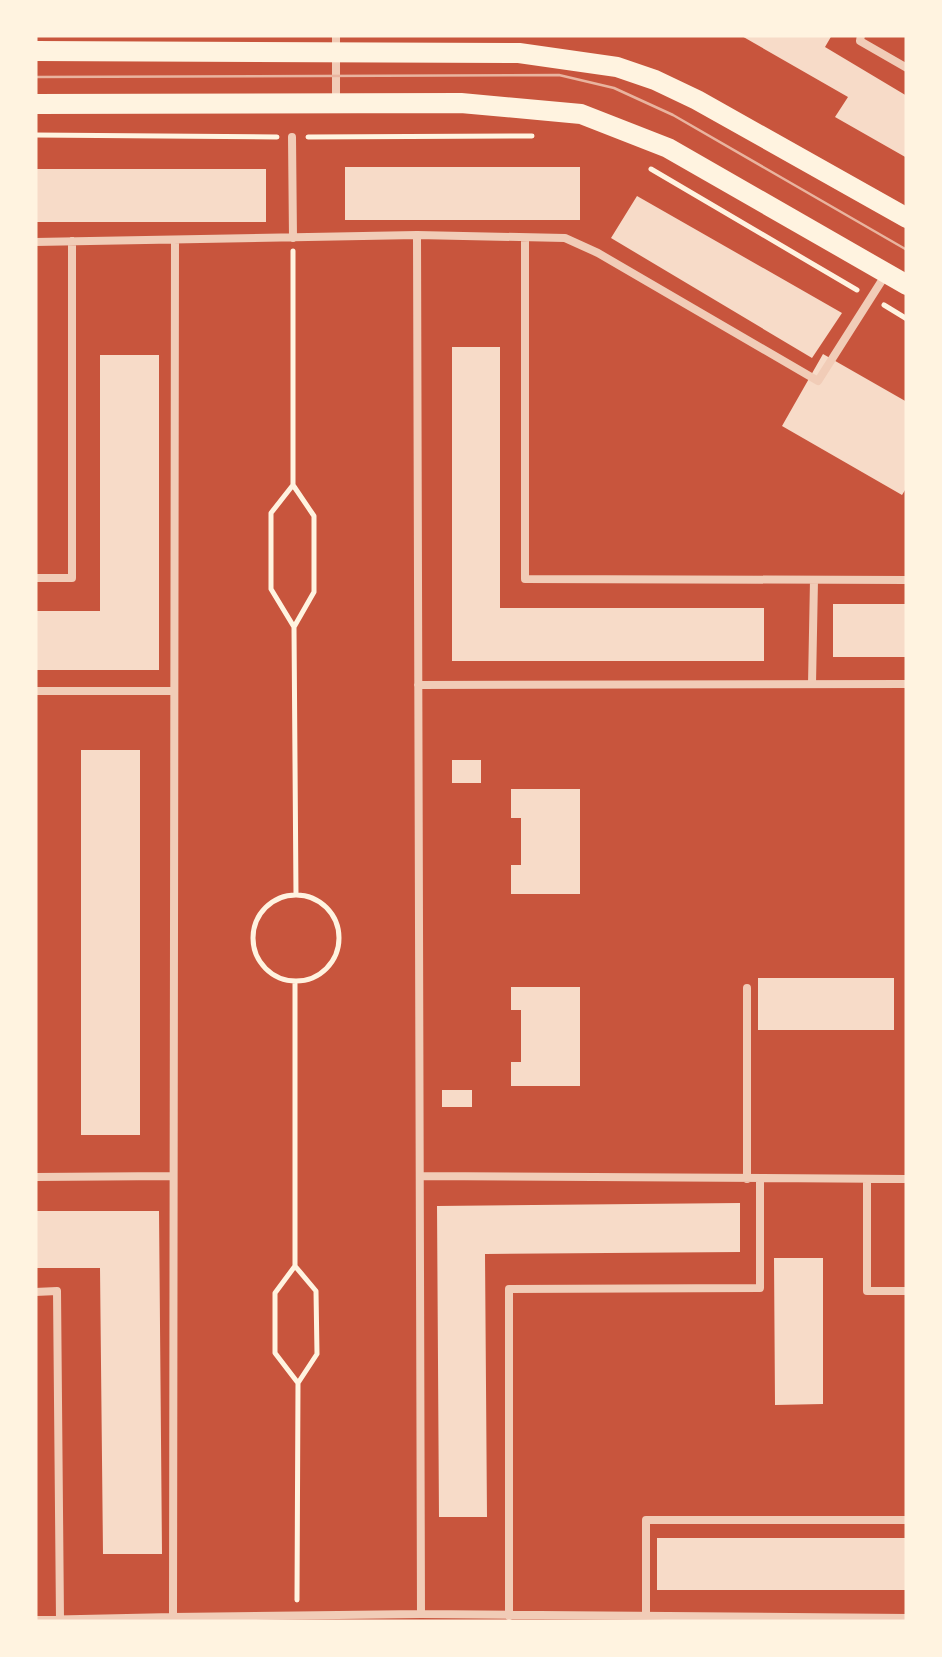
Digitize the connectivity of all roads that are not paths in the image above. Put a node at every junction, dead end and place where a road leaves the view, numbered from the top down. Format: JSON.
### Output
{"nodes":[{"id":1,"x":861,"y":35,"type":"edge"},
{"id":2,"x":248,"y":43,"type":"edge"},
{"id":3,"x":336,"y":43,"type":"edge"},
{"id":4,"x":35,"y":50,"type":"edge"},
{"id":5,"x":907,"y":68,"type":"edge"},
{"id":6,"x":35,"y":104,"type":"edge"},
{"id":7,"x":336,"y":104,"type":"junction"},
{"id":8,"x":292,"y":137,"type":"road end"},
{"id":9,"x":907,"y":218,"type":"edge"},
{"id":10,"x":418,"y":235,"type":"junction"},
{"id":11,"x":293,"y":238,"type":"junction"},
{"id":12,"x":525,"y":238,"type":"junction"},
{"id":13,"x":175,"y":241,"type":"junction"},
{"id":14,"x":35,"y":242,"type":"edge"},
{"id":15,"x":72,"y":242,"type":"junction"},
{"id":16,"x":886,"y":274,"type":"junction"},
{"id":17,"x":907,"y":286,"type":"edge"},
{"id":18,"x":35,"y":578,"type":"edge"},
{"id":19,"x":814,"y":580,"type":"junction"},
{"id":20,"x":907,"y":580,"type":"edge"},
{"id":21,"x":812,"y":684,"type":"junction"},
{"id":22,"x":907,"y":684,"type":"edge"},
{"id":23,"x":418,"y":685,"type":"junction"},
{"id":24,"x":174,"y":690,"type":"junction"},
{"id":25,"x":35,"y":691,"type":"edge"},
{"id":26,"x":747,"y":988,"type":"dead end"},
{"id":27,"x":173,"y":1176,"type":"junction"},
{"id":28,"x":420,"y":1176,"type":"junction"},
{"id":29,"x":35,"y":1177,"type":"edge"},
{"id":30,"x":760,"y":1178,"type":"junction"},
{"id":31,"x":747,"y":1179,"type":"junction"},
{"id":32,"x":866,"y":1179,"type":"junction"},
{"id":33,"x":907,"y":1179,"type":"edge"},
{"id":34,"x":907,"y":1291,"type":"edge"},
{"id":35,"x":35,"y":1292,"type":"edge"},
{"id":36,"x":907,"y":1520,"type":"edge"},
{"id":37,"x":420,"y":1614,"type":"junction"},
{"id":38,"x":509,"y":1616,"type":"junction"},
{"id":39,"x":173,"y":1617,"type":"junction"},
{"id":40,"x":646,"y":1617,"type":"junction"},
{"id":41,"x":904,"y":1619,"type":"edge"},
{"id":42,"x":35,"y":1620,"type":"edge"},
{"id":43,"x":60,"y":1620,"type":"junction"},
{"id":44,"x":297,"y":1620,"type":"edge"},
{"id":45,"x":697,"y":1620,"type":"edge"}],
"edges":[{"from":1,"to":5,"type":"lane"},
{"from":2,"to":3,"type":"main road"},
{"from":2,"to":4,"type":"main road"},
{"from":3,"to":7,"type":"lane"},
{"from":3,"to":9,"type":"main road"},
{"from":6,"to":7,"type":"main road"},
{"from":7,"to":16,"type":"main road"},
{"from":8,"to":11,"type":"lane"},
{"from":10,"to":11,"type":"lane"},
{"from":10,"to":12,"type":"lane"},
{"from":10,"to":23,"type":"lane"},
{"from":11,"to":13,"type":"lane"},
{"from":12,"to":16,"type":"lane"},
{"from":12,"to":19,"type":"lane"},
{"from":13,"to":15,"type":"lane"},
{"from":13,"to":24,"type":"lane"},
{"from":14,"to":15,"type":"lane"},
{"from":15,"to":18,"type":"lane"},
{"from":16,"to":17,"type":"main road"},
{"from":19,"to":20,"type":"lane"},
{"from":19,"to":21,"type":"lane"},
{"from":21,"to":22,"type":"lane"},
{"from":21,"to":23,"type":"lane"},
{"from":23,"to":28,"type":"lane"},
{"from":24,"to":25,"type":"lane"},
{"from":24,"to":27,"type":"lane"},
{"from":26,"to":31,"type":"lane"},
{"from":27,"to":29,"type":"lane"},
{"from":27,"to":39,"type":"lane"},
{"from":28,"to":31,"type":"lane"},
{"from":28,"to":37,"type":"lane"},
{"from":30,"to":31,"type":"lane"},
{"from":30,"to":32,"type":"lane"},
{"from":30,"to":38,"type":"lane"},
{"from":32,"to":33,"type":"lane"},
{"from":32,"to":34,"type":"lane"},
{"from":35,"to":43,"type":"lane"},
{"from":36,"to":40,"type":"lane"},
{"from":37,"to":38,"type":"lane"},
{"from":37,"to":44,"type":"lane"},
{"from":38,"to":40,"type":"lane"},
{"from":39,"to":43,"type":"lane"},
{"from":39,"to":44,"type":"lane"},
{"from":40,"to":45,"type":"lane"},
{"from":41,"to":45,"type":"lane"},
{"from":42,"to":43,"type":"lane"}]}
